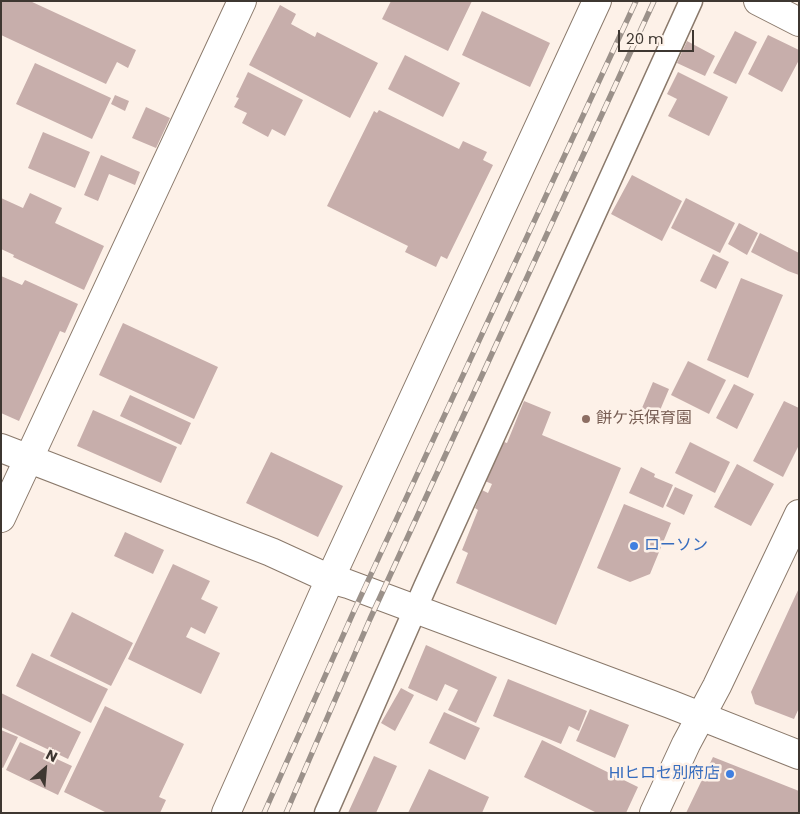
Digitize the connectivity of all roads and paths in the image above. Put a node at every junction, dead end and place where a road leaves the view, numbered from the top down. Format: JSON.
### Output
{"nodes":[{"id":1,"x":242,"y":1,"type":"edge"},
{"id":2,"x":597,"y":1,"type":"edge"},
{"id":3,"x":691,"y":1,"type":"edge"},
{"id":4,"x":758,"y":1,"type":"edge"},
{"id":5,"x":799,"y":22,"type":"edge"},
{"id":6,"x":1,"y":448,"type":"edge"},
{"id":7,"x":29,"y":458,"type":"junction"},
{"id":8,"x":799,"y":514,"type":"edge"},
{"id":9,"x":1,"y":518,"type":"edge"},
{"id":10,"x":330,"y":579,"type":"junction"},
{"id":11,"x":416,"y":609,"type":"junction"},
{"id":12,"x":701,"y":716,"type":"junction"},
{"id":13,"x":799,"y":755,"type":"edge"},
{"id":14,"x":226,"y":813,"type":"edge"},
{"id":15,"x":326,"y":813,"type":"edge"},
{"id":16,"x":654,"y":813,"type":"edge"}],
"edges":[{"from":1,"to":7,"type":"street"},
{"from":2,"to":10,"type":"street"},
{"from":3,"to":11,"type":"street"},
{"from":4,"to":5,"type":"street"},
{"from":6,"to":7,"type":"street"},
{"from":7,"to":9,"type":"street"},
{"from":7,"to":10,"type":"street"},
{"from":8,"to":12,"type":"street"},
{"from":10,"to":11,"type":"street"},
{"from":10,"to":14,"type":"street"},
{"from":11,"to":12,"type":"street"},
{"from":11,"to":15,"type":"street"},
{"from":12,"to":13,"type":"street"},
{"from":12,"to":16,"type":"street"}]}
